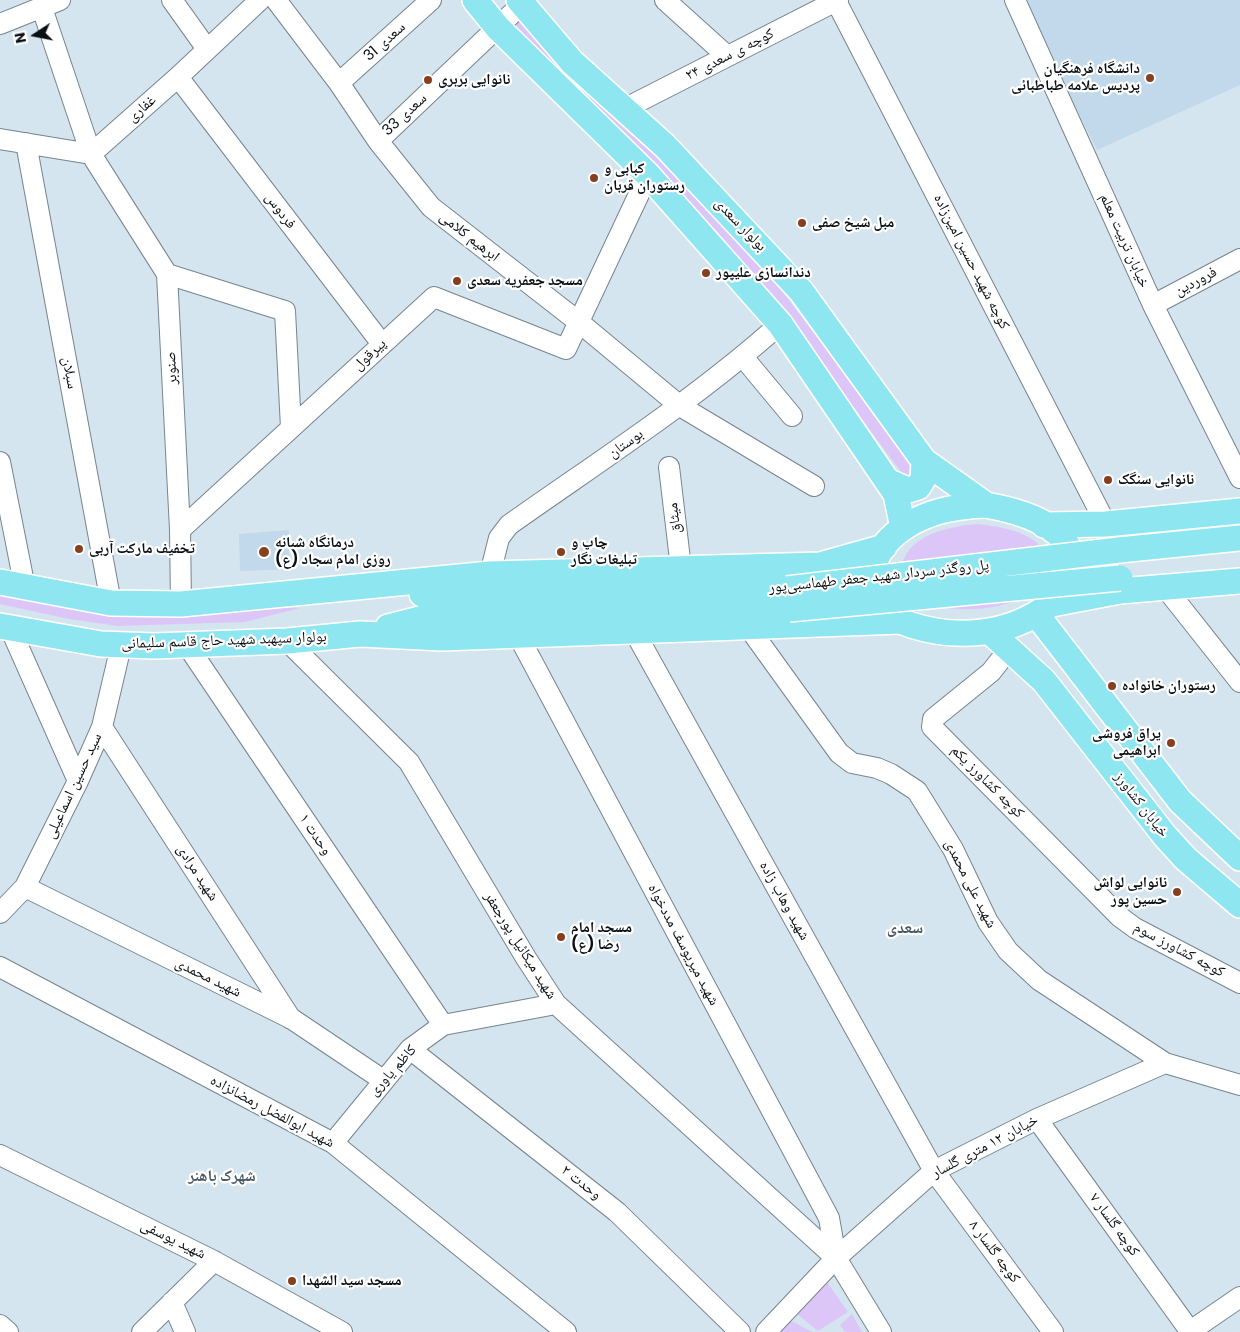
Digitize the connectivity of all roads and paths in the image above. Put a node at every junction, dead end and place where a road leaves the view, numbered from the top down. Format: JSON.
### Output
{"nodes":[{"id":1,"x":172,"y":0,"type":"edge"},
{"id":2,"x":260,"y":0,"type":"edge"},
{"id":3,"x":276,"y":0,"type":"edge"},
{"id":4,"x":431,"y":0,"type":"edge"},
{"id":5,"x":475,"y":0,"type":"edge"},
{"id":6,"x":665,"y":0,"type":"edge"},
{"id":7,"x":1015,"y":0,"type":"edge"},
{"id":8,"x":837,"y":1,"type":"edge"},
{"id":9,"x":520,"y":2,"type":"edge"},
{"id":10,"x":51,"y":4,"type":"edge"},
{"id":11,"x":0,"y":24,"type":"edge"},
{"id":12,"x":498,"y":28,"type":"junction"},
{"id":13,"x":207,"y":49,"type":"junction"},
{"id":14,"x":727,"y":56,"type":"junction"},
{"id":15,"x":178,"y":77,"type":"junction"},
{"id":16,"x":339,"y":83,"type":"junction"},
{"id":17,"x":622,"y":110,"type":"junction"},
{"id":18,"x":0,"y":139,"type":"edge"},
{"id":19,"x":378,"y":141,"type":"junction"},
{"id":20,"x":26,"y":143,"type":"junction"},
{"id":21,"x":91,"y":154,"type":"junction"},
{"id":22,"x":648,"y":176,"type":"junction"},
{"id":23,"x":1240,"y":259,"type":"edge"},
{"id":24,"x":167,"y":274,"type":"junction"},
{"id":25,"x":1153,"y":305,"type":"junction"},
{"id":26,"x":580,"y":323,"type":"junction"},
{"id":27,"x":780,"y":324,"type":"junction"},
{"id":28,"x":382,"y":344,"type":"junction"},
{"id":29,"x":743,"y":357,"type":"junction"},
{"id":30,"x":680,"y":406,"type":"junction"},
{"id":31,"x":792,"y":416,"type":"dead end"},
{"id":32,"x":291,"y":428,"type":"junction"},
{"id":33,"x":924,"y":460,"type":"junction"},
{"id":34,"x":0,"y":462,"type":"edge"},
{"id":35,"x":669,"y":467,"type":"dead end"},
{"id":36,"x":1240,"y":478,"type":"edge"},
{"id":37,"x":887,"y":482,"type":"junction"},
{"id":38,"x":814,"y":486,"type":"dead end"},
{"id":39,"x":986,"y":504,"type":"junction"},
{"id":40,"x":1240,"y":511,"type":"edge"},
{"id":41,"x":1106,"y":524,"type":"junction"},
{"id":42,"x":1044,"y":525,"type":"junction"},
{"id":43,"x":903,"y":528,"type":"junction"},
{"id":44,"x":180,"y":530,"type":"junction"},
{"id":45,"x":1240,"y":538,"type":"edge"},
{"id":46,"x":884,"y":547,"type":"junction"},
{"id":47,"x":820,"y":565,"type":"junction"},
{"id":48,"x":1240,"y":565,"type":"edge"},
{"id":49,"x":681,"y":568,"type":"junction"},
{"id":50,"x":490,"y":574,"type":"junction"},
{"id":51,"x":1240,"y":581,"type":"edge"},
{"id":52,"x":0,"y":582,"type":"edge"},
{"id":53,"x":1120,"y":584,"type":"junction"},
{"id":54,"x":1164,"y":586,"type":"junction"},
{"id":55,"x":359,"y":587,"type":"junction"},
{"id":56,"x":25,"y":588,"type":"junction"},
{"id":57,"x":788,"y":599,"type":"junction"},
{"id":58,"x":111,"y":603,"type":"junction"},
{"id":59,"x":181,"y":604,"type":"junction"},
{"id":60,"x":429,"y":605,"type":"junction"},
{"id":61,"x":1044,"y":609,"type":"junction"},
{"id":62,"x":900,"y":621,"type":"junction"},
{"id":63,"x":828,"y":622,"type":"junction"},
{"id":64,"x":5,"y":627,"type":"edge"},
{"id":65,"x":749,"y":628,"type":"junction"},
{"id":66,"x":634,"y":631,"type":"junction"},
{"id":67,"x":989,"y":632,"type":"junction"},
{"id":68,"x":360,"y":634,"type":"junction"},
{"id":69,"x":518,"y":635,"type":"junction"},
{"id":70,"x":286,"y":641,"type":"junction"},
{"id":71,"x":1059,"y":644,"type":"junction"},
{"id":72,"x":121,"y":646,"type":"junction"},
{"id":73,"x":187,"y":646,"type":"junction"},
{"id":74,"x":1014,"y":654,"type":"junction"},
{"id":75,"x":1240,"y":682,"type":"edge"},
{"id":76,"x":102,"y":727,"type":"junction"},
{"id":77,"x":78,"y":781,"type":"junction"},
{"id":78,"x":1240,"y":858,"type":"edge"},
{"id":79,"x":25,"y":887,"type":"junction"},
{"id":80,"x":1240,"y":905,"type":"edge"},
{"id":81,"x":0,"y":913,"type":"edge"},
{"id":82,"x":1120,"y":917,"type":"joint"},
{"id":83,"x":0,"y":967,"type":"edge"},
{"id":84,"x":1240,"y":983,"type":"edge"},
{"id":85,"x":556,"y":1004,"type":"junction"},
{"id":86,"x":292,"y":1020,"type":"junction"},
{"id":87,"x":443,"y":1025,"type":"junction"},
{"id":88,"x":410,"y":1049,"type":"junction"},
{"id":89,"x":1165,"y":1063,"type":"junction"},
{"id":90,"x":384,"y":1080,"type":"junction"},
{"id":91,"x":1240,"y":1085,"type":"edge"},
{"id":92,"x":1037,"y":1119,"type":"junction"},
{"id":93,"x":333,"y":1143,"type":"junction"},
{"id":94,"x":0,"y":1155,"type":"edge"},
{"id":95,"x":934,"y":1171,"type":"junction"},
{"id":96,"x":836,"y":1258,"type":"junction"},
{"id":97,"x":214,"y":1261,"type":"junction"},
{"id":98,"x":1240,"y":1297,"type":"edge"},
{"id":99,"x":172,"y":1302,"type":"junction"},
{"id":100,"x":302,"y":1309,"type":"junction"},
{"id":101,"x":0,"y":1326,"type":"edge"},
{"id":102,"x":8,"y":1332,"type":"edge"},
{"id":103,"x":142,"y":1332,"type":"edge"},
{"id":104,"x":185,"y":1332,"type":"edge"},
{"id":105,"x":312,"y":1332,"type":"edge"},
{"id":106,"x":342,"y":1332,"type":"edge"},
{"id":107,"x":566,"y":1332,"type":"edge"},
{"id":108,"x":740,"y":1332,"type":"edge"},
{"id":109,"x":766,"y":1332,"type":"edge"},
{"id":110,"x":881,"y":1332,"type":"edge"},
{"id":111,"x":1053,"y":1332,"type":"edge"},
{"id":112,"x":1190,"y":1332,"type":"edge"}],
"edges":[{"from":1,"to":13,"type":"street"},
{"from":2,"to":13,"type":"street","name":"غفاری"},
{"from":3,"to":16,"type":"street","name":"ابرهیم کلامی"},
{"from":4,"to":16,"type":"street","name":"سعدی 31"},
{"from":5,"to":12,"type":"main road"},
{"from":6,"to":14,"type":"street"},
{"from":7,"to":25,"type":"street","name":"خیابان تربیت معلم"},
{"from":8,"to":14,"type":"street","name":"کوچه ی سعدی ۲۴"},
{"from":8,"to":41,"type":"street","name":"کوچه شهید حسین امین‌زاده"},
{"from":9,"to":12,"type":"street","name":"سعدی 33"},
{"from":9,"to":17,"type":"main road","name":"بولوار سعدی"},
{"from":10,"to":11,"type":"street"},
{"from":10,"to":21,"type":"street","name":"صنوبر"},
{"from":12,"to":19,"type":"street","name":"سعدی 33"},
{"from":12,"to":22,"type":"main road"},
{"from":13,"to":15,"type":"street","name":"غفاری"},
{"from":14,"to":17,"type":"street","name":"کوچه ی سعدی ۲۴"},
{"from":15,"to":21,"type":"street","name":"غفاری"},
{"from":15,"to":28,"type":"street","name":"فردوس"},
{"from":16,"to":19,"type":"street","name":"ابرهیم کلامی"},
{"from":17,"to":33,"type":"main road","name":"بولوار سعدی"},
{"from":18,"to":20,"type":"street"},
{"from":19,"to":26,"type":"street","name":"ابرهیم کلامی"},
{"from":20,"to":21,"type":"street"},
{"from":20,"to":58,"type":"street","name":"سبلان"},
{"from":21,"to":24,"type":"street","name":"صنوبر"},
{"from":22,"to":26,"type":"street"},
{"from":22,"to":27,"type":"main road"},
{"from":23,"to":25,"type":"street","name":"فروردین"},
{"from":24,"to":32,"type":"street"},
{"from":24,"to":44,"type":"street","name":"صنوبر"},
{"from":25,"to":36,"type":"street","name":"خیابان تربیت معلم"},
{"from":26,"to":28,"type":"street","name":"پیرقول"},
{"from":26,"to":30,"type":"street","name":"ابرهیم کلامی"},
{"from":27,"to":29,"type":"street","name":"بوستان"},
{"from":27,"to":37,"type":"main road"},
{"from":28,"to":32,"type":"street","name":"پیرقول"},
{"from":29,"to":30,"type":"street","name":"بوستان"},
{"from":29,"to":31,"type":"street"},
{"from":30,"to":38,"type":"street","name":"ابرهیم کلامی"},
{"from":30,"to":50,"type":"street","name":"بوستان"},
{"from":32,"to":44,"type":"street","name":"پیرقول"},
{"from":33,"to":37,"type":"main road"},
{"from":33,"to":39,"type":"main road","name":"بولوار سعدی"},
{"from":34,"to":56,"type":"street"},
{"from":35,"to":49,"type":"street","name":"میثاق"},
{"from":37,"to":43,"type":"main road"},
{"from":39,"to":42,"type":"main road"},
{"from":39,"to":43,"type":"main road"},
{"from":40,"to":41,"type":"main road"},
{"from":41,"to":42,"type":"main road"},
{"from":41,"to":53,"type":"main road"},
{"from":42,"to":61,"type":"main road"},
{"from":43,"to":46,"type":"main road"},
{"from":44,"to":59,"type":"street","name":"صنوبر"},
{"from":45,"to":57,"type":"main road","name":"پل روگذر سردار شهید جعفر طهماسبی‌پور","bridge":true},
{"from":46,"to":47,"type":"main road"},
{"from":46,"to":62,"type":"main road"},
{"from":47,"to":49,"type":"main road"},
{"from":47,"to":63,"type":"main road"},
{"from":48,"to":53,"type":"main road","name":"پل روگذر سردار شهید جعفر طهماسبی‌پور"},
{"from":49,"to":50,"type":"main road"},
{"from":50,"to":55,"type":"main road"},
{"from":51,"to":54,"type":"main road"},
{"from":52,"to":56,"type":"main road"},
{"from":53,"to":54,"type":"main road"},
{"from":53,"to":57,"type":"main road","name":"پل روگذر سردار شهید جعفر طهماسبی‌پور","bridge":true},
{"from":53,"to":61,"type":"main road"},
{"from":54,"to":75,"type":"street"},
{"from":55,"to":59,"type":"main road"},
{"from":55,"to":60,"type":"main road"},
{"from":56,"to":58,"type":"main road"},
{"from":57,"to":60,"type":"main road","name":"پل روگذر سردار شهید جعفر طهماسبی‌پور"},
{"from":58,"to":59,"type":"main road"},
{"from":60,"to":68,"type":"main road"},
{"from":61,"to":67,"type":"main road"},
{"from":61,"to":71,"type":"main road"},
{"from":62,"to":63,"type":"main road"},
{"from":62,"to":67,"type":"main road"},
{"from":63,"to":65,"type":"main road"},
{"from":64,"to":72,"type":"main road","name":"بولوار سپهبد شهید حاج قاسم سلیمانی"},
{"from":64,"to":77,"type":"street"},
{"from":65,"to":66,"type":"main road"},
{"from":65,"to":89,"type":"street","name":"شهید علی محمدی"},
{"from":66,"to":69,"type":"main road"},
{"from":66,"to":95,"type":"street","name":"شهید وهاب زاده"},
{"from":67,"to":74,"type":"main road","name":"خیابان کشاورز"},
{"from":68,"to":69,"type":"main road"},
{"from":68,"to":70,"type":"main road","name":"بولوار سپهبد شهید حاج قاسم سلیمانی"},
{"from":69,"to":96,"type":"street","name":"شهید میریوسف مددخواه"},
{"from":70,"to":73,"type":"main road","name":"بولوار سپهبد شهید حاج قاسم سلیمانی"},
{"from":70,"to":85,"type":"street","name":"شهید میکائیل پورجعفر"},
{"from":71,"to":74,"type":"main road"},
{"from":71,"to":78,"type":"main road"},
{"from":72,"to":73,"type":"main road","name":"بولوار سپهبد شهید حاج قاسم سلیمانی"},
{"from":72,"to":76,"type":"street","name":"سید حسین اسماعیلی"},
{"from":73,"to":87,"type":"street","name":"وحدت ۱"},
{"from":74,"to":80,"type":"main road","name":"خیابان کشاورز"},
{"from":74,"to":82,"type":"street","name":"کوچه کشاورز یکم"},
{"from":76,"to":77,"type":"street","name":"سید حسین اسماعیلی"},
{"from":76,"to":86,"type":"street","name":"شهید مرادی"},
{"from":77,"to":79,"type":"street","name":"سید حسین اسماعیلی"},
{"from":79,"to":81,"type":"street","name":"سید حسین اسماعیلی"},
{"from":79,"to":86,"type":"street","name":"شهید محمدی"},
{"from":82,"to":84,"type":"street","name":"کوچه کشاورز سوم"},
{"from":83,"to":93,"type":"street","name":"شهید ابوالفضل رمضانزاده"},
{"from":85,"to":87,"type":"street","name":"کاظم یاوری"},
{"from":85,"to":96,"type":"street","name":"شهید میکائیل پورجعفر"},
{"from":86,"to":90,"type":"street","name":"شهید محمدی"},
{"from":87,"to":88,"type":"street","name":"کاظم یاوری"},
{"from":88,"to":90,"type":"street","name":"کاظم یاوری"},
{"from":88,"to":108,"type":"street","name":"وحدت ۲"},
{"from":89,"to":91,"type":"street","name":"شهید علی محمدی"},
{"from":89,"to":92,"type":"street","name":"خیابان ۱۲ متری گلسار"},
{"from":90,"to":93,"type":"street","name":"کاظم یاوری"},
{"from":92,"to":95,"type":"street","name":"خیابان ۱۲ متری گلسار"},
{"from":92,"to":112,"type":"street","name":"کوچه گلسار ۷"},
{"from":93,"to":107,"type":"street","name":"شهید ابوالفضل رمضانزاده"},
{"from":94,"to":97,"type":"street","name":"شهید یوسفی"},
{"from":95,"to":96,"type":"street","name":"خیابان ۱۲ متری گلسار"},
{"from":95,"to":111,"type":"street","name":"کوچه گلسار ۸"},
{"from":96,"to":109,"type":"street","name":"خیابان ۱۲ متری گلسار"},
{"from":96,"to":110,"type":"street"},
{"from":97,"to":99,"type":"street"},
{"from":97,"to":100,"type":"street","name":"شهید یوسفی"},
{"from":98,"to":112,"type":"street"},
{"from":99,"to":103,"type":"street"},
{"from":99,"to":104,"type":"street"},
{"from":100,"to":105,"type":"street"},
{"from":100,"to":106,"type":"street","name":"شهید یوسفی"},
{"from":101,"to":102,"type":"street"}]}
